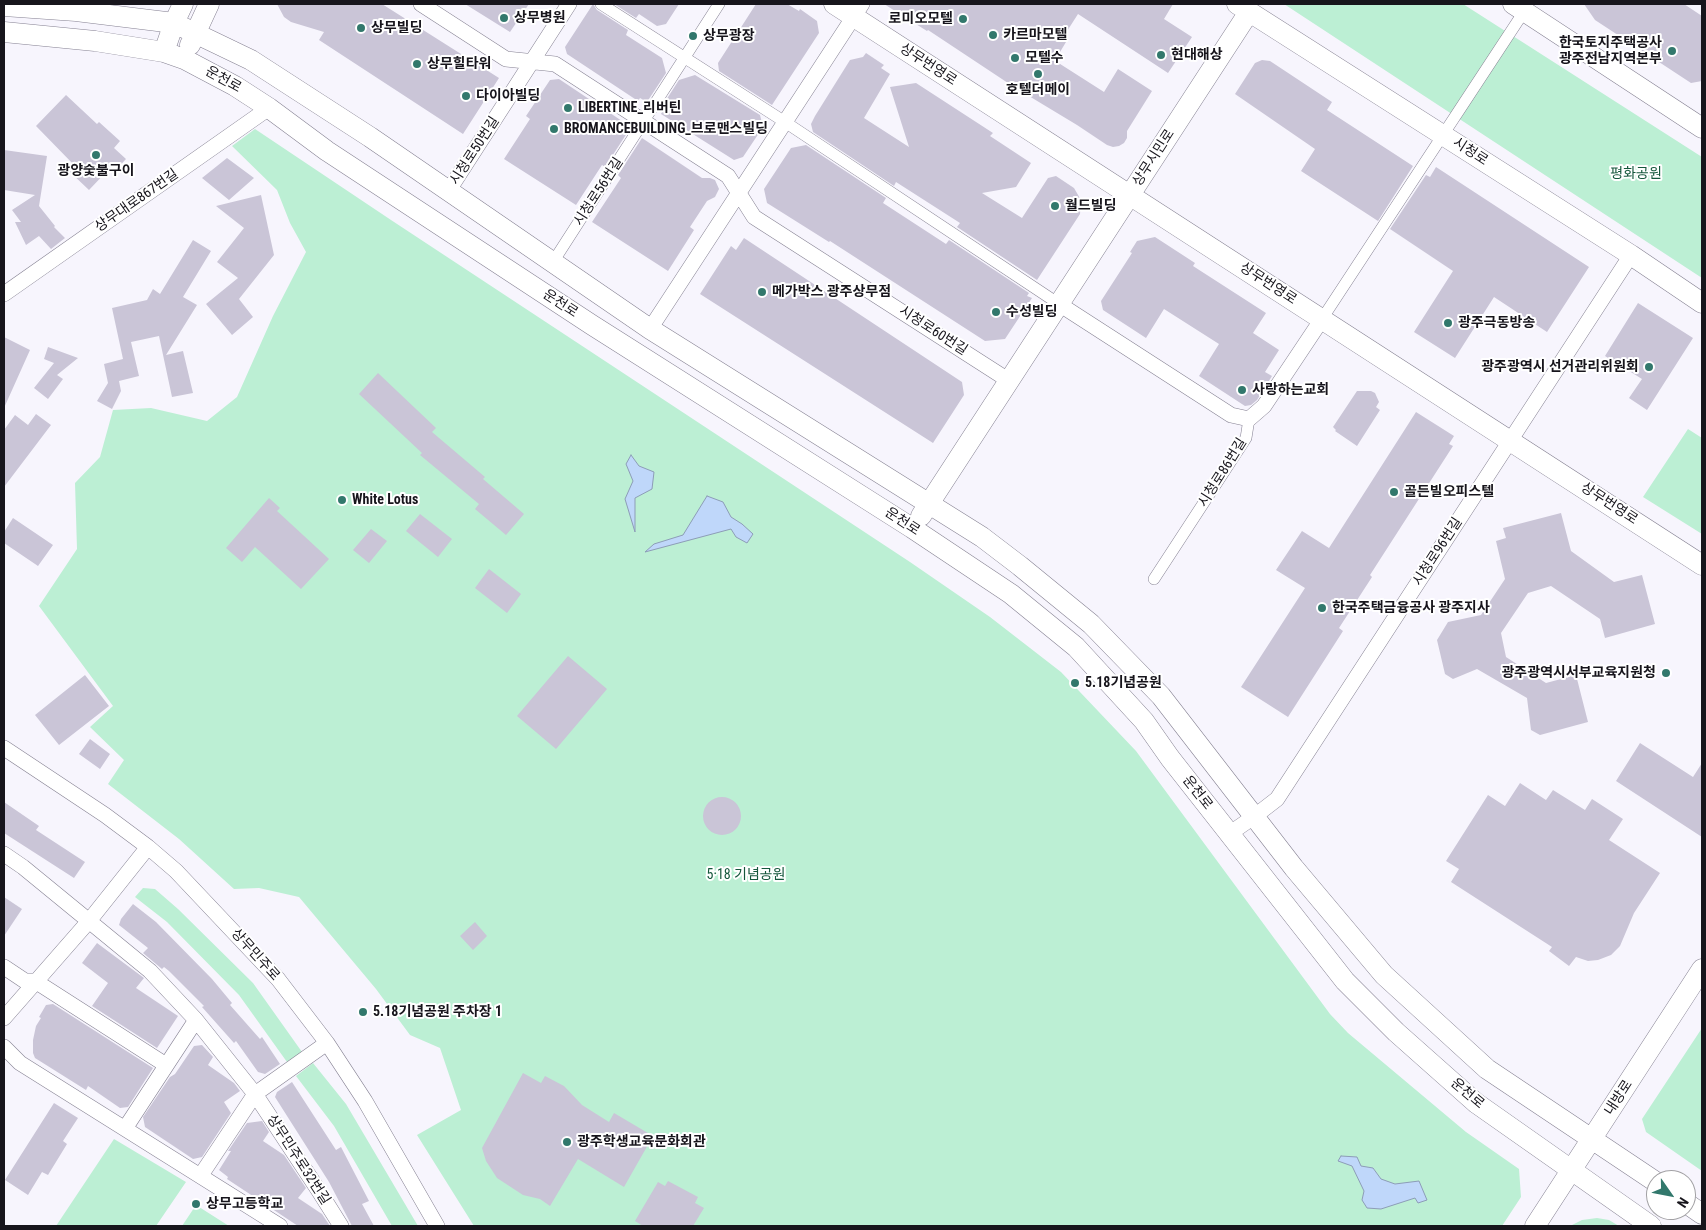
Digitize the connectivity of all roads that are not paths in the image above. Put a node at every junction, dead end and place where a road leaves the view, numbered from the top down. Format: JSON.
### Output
{"nodes":[{"id":1,"x":183,"y":4,"type":"edge"},
{"id":2,"x":209,"y":4,"type":"edge"},
{"id":3,"x":421,"y":4,"type":"edge"},
{"id":4,"x":570,"y":4,"type":"edge"},
{"id":5,"x":600,"y":4,"type":"edge"},
{"id":6,"x":719,"y":4,"type":"edge"},
{"id":7,"x":834,"y":4,"type":"edge"},
{"id":8,"x":4,"y":6,"type":"edge"},
{"id":9,"x":1522,"y":6,"type":"edge"},
{"id":10,"x":1243,"y":8,"type":"edge"},
{"id":11,"x":858,"y":10,"type":"edge"},
{"id":12,"x":174,"y":23,"type":"junction"},
{"id":13,"x":4,"y":32,"type":"edge"},
{"id":14,"x":195,"y":32,"type":"junction"},
{"id":15,"x":164,"y":52,"type":"junction"},
{"id":16,"x":685,"y":58,"type":"junction"},
{"id":17,"x":184,"y":59,"type":"junction"},
{"id":18,"x":533,"y":61,"type":"junction"},
{"id":19,"x":270,"y":108,"type":"junction"},
{"id":20,"x":644,"y":122,"type":"junction"},
{"id":21,"x":785,"y":122,"type":"junction"},
{"id":22,"x":1702,"y":128,"type":"edge"},
{"id":23,"x":1442,"y":134,"type":"junction"},
{"id":24,"x":449,"y":190,"type":"junction"},
{"id":25,"x":739,"y":194,"type":"junction"},
{"id":26,"x":1130,"y":194,"type":"junction"},
{"id":27,"x":1630,"y":255,"type":"junction"},
{"id":28,"x":553,"y":262,"type":"junction"},
{"id":29,"x":4,"y":294,"type":"edge"},
{"id":30,"x":1702,"y":303,"type":"edge"},
{"id":31,"x":1059,"y":304,"type":"junction"},
{"id":32,"x":1322,"y":319,"type":"junction"},
{"id":33,"x":650,"y":329,"type":"junction"},
{"id":34,"x":1008,"y":380,"type":"junction"},
{"id":35,"x":1249,"y":418,"type":"junction"},
{"id":36,"x":1511,"y":440,"type":"junction"},
{"id":37,"x":929,"y":505,"type":"junction"},
{"id":38,"x":912,"y":528,"type":"junction"},
{"id":39,"x":1702,"y":565,"type":"edge"},
{"id":40,"x":1154,"y":579,"type":"dead end"},
{"id":41,"x":4,"y":748,"type":"edge"},
{"id":42,"x":1256,"y":816,"type":"junction"},
{"id":43,"x":1229,"y":834,"type":"junction"},
{"id":44,"x":148,"y":847,"type":"junction"},
{"id":45,"x":4,"y":854,"type":"edge"},
{"id":46,"x":89,"y":921,"type":"junction"},
{"id":47,"x":4,"y":968,"type":"edge"},
{"id":48,"x":1702,"y":969,"type":"edge"},
{"id":49,"x":35,"y":982,"type":"junction"},
{"id":50,"x":4,"y":1018,"type":"edge"},
{"id":51,"x":196,"y":1020,"type":"junction"},
{"id":52,"x":327,"y":1043,"type":"junction"},
{"id":53,"x":4,"y":1048,"type":"edge"},
{"id":54,"x":166,"y":1065,"type":"junction"},
{"id":55,"x":255,"y":1094,"type":"junction"},
{"id":56,"x":126,"y":1128,"type":"junction"},
{"id":57,"x":1592,"y":1139,"type":"junction"},
{"id":58,"x":1572,"y":1170,"type":"junction"},
{"id":59,"x":201,"y":1175,"type":"junction"},
{"id":60,"x":1646,"y":1175,"type":"edge"},
{"id":61,"x":280,"y":1226,"type":"edge"},
{"id":62,"x":341,"y":1226,"type":"edge"},
{"id":63,"x":437,"y":1226,"type":"edge"},
{"id":64,"x":1535,"y":1226,"type":"edge"},
{"id":65,"x":1651,"y":1226,"type":"edge"}],
"edges":[{"from":1,"to":12,"type":"street"},
{"from":2,"to":14,"type":"street"},
{"from":3,"to":18,"type":"street"},
{"from":4,"to":18,"type":"street","name":"시청로50번길"},
{"from":5,"to":16,"type":"street"},
{"from":6,"to":16,"type":"street","name":"시청로56번길"},
{"from":7,"to":11,"type":"street","name":"상무번영로"},
{"from":8,"to":12,"type":"street","name":"운천로"},
{"from":9,"to":22,"type":"street"},
{"from":9,"to":23,"type":"street"},
{"from":10,"to":23,"type":"street","name":"시청로"},
{"from":10,"to":26,"type":"street","name":"상무시민로"},
{"from":11,"to":21,"type":"street"},
{"from":11,"to":26,"type":"street","name":"상무번영로"},
{"from":12,"to":14,"type":"street","name":"운천로"},
{"from":12,"to":15,"type":"street"},
{"from":13,"to":15,"type":"street","name":"운천로"},
{"from":14,"to":17,"type":"street"},
{"from":14,"to":24,"type":"street","name":"운천로"},
{"from":15,"to":17,"type":"street","name":"운천로"},
{"from":16,"to":20,"type":"street","name":"시청로56번길"},
{"from":16,"to":21,"type":"street"},
{"from":17,"to":19,"type":"street","name":"운천로"},
{"from":18,"to":20,"type":"street"},
{"from":18,"to":24,"type":"street","name":"시청로50번길"},
{"from":19,"to":29,"type":"street","name":"상무대로867번길"},
{"from":19,"to":38,"type":"street","name":"운천로"},
{"from":20,"to":25,"type":"street"},
{"from":20,"to":28,"type":"street","name":"시청로56번길"},
{"from":21,"to":25,"type":"street"},
{"from":21,"to":31,"type":"street"},
{"from":23,"to":27,"type":"street","name":"시청로"},
{"from":23,"to":32,"type":"street"},
{"from":24,"to":28,"type":"street","name":"운천로"},
{"from":25,"to":33,"type":"street"},
{"from":25,"to":34,"type":"street","name":"시청로60번길"},
{"from":26,"to":31,"type":"street","name":"상무시민로"},
{"from":26,"to":32,"type":"street","name":"상무번영로"},
{"from":27,"to":30,"type":"street","name":"시청로"},
{"from":27,"to":36,"type":"street","name":"시청로96번길"},
{"from":28,"to":33,"type":"street","name":"운천로"},
{"from":31,"to":34,"type":"street","name":"상무시민로"},
{"from":31,"to":35,"type":"street"},
{"from":32,"to":35,"type":"street"},
{"from":32,"to":36,"type":"street","name":"상무번영로"},
{"from":33,"to":37,"type":"street","name":"운천로"},
{"from":34,"to":37,"type":"street","name":"상무시민로"},
{"from":35,"to":40,"type":"street","name":"시청로86번길"},
{"from":36,"to":39,"type":"street","name":"상무번영로"},
{"from":36,"to":42,"type":"street","name":"시청로96번길"},
{"from":37,"to":38,"type":"street","name":"상무시민로"},
{"from":37,"to":42,"type":"street","name":"운천로"},
{"from":38,"to":43,"type":"street","name":"운천로"},
{"from":41,"to":44,"type":"street","name":"상무민주로"},
{"from":42,"to":43,"type":"street","name":"시청로96번길"},
{"from":42,"to":57,"type":"street","name":"운천로"},
{"from":43,"to":58,"type":"street","name":"운천로"},
{"from":44,"to":46,"type":"street"},
{"from":44,"to":52,"type":"street","name":"상무민주로"},
{"from":45,"to":46,"type":"street","name":"상무민주로32번길"},
{"from":46,"to":49,"type":"street"},
{"from":46,"to":51,"type":"street","name":"상무민주로32번길"},
{"from":47,"to":49,"type":"street"},
{"from":48,"to":57,"type":"street","name":"내방로"},
{"from":49,"to":50,"type":"street"},
{"from":49,"to":54,"type":"street"},
{"from":51,"to":54,"type":"street"},
{"from":51,"to":55,"type":"street","name":"상무민주로32번길"},
{"from":52,"to":55,"type":"street"},
{"from":52,"to":63,"type":"street","name":"상무민주로"},
{"from":53,"to":56,"type":"street"},
{"from":54,"to":56,"type":"street"},
{"from":55,"to":59,"type":"street"},
{"from":55,"to":62,"type":"street","name":"상무민주로32번길"},
{"from":56,"to":59,"type":"street"},
{"from":57,"to":58,"type":"street","name":"내방로"},
{"from":57,"to":60,"type":"street","name":"운천로"},
{"from":58,"to":64,"type":"street","name":"내방로"},
{"from":58,"to":65,"type":"street","name":"운천로"},
{"from":59,"to":61,"type":"street"}]}
